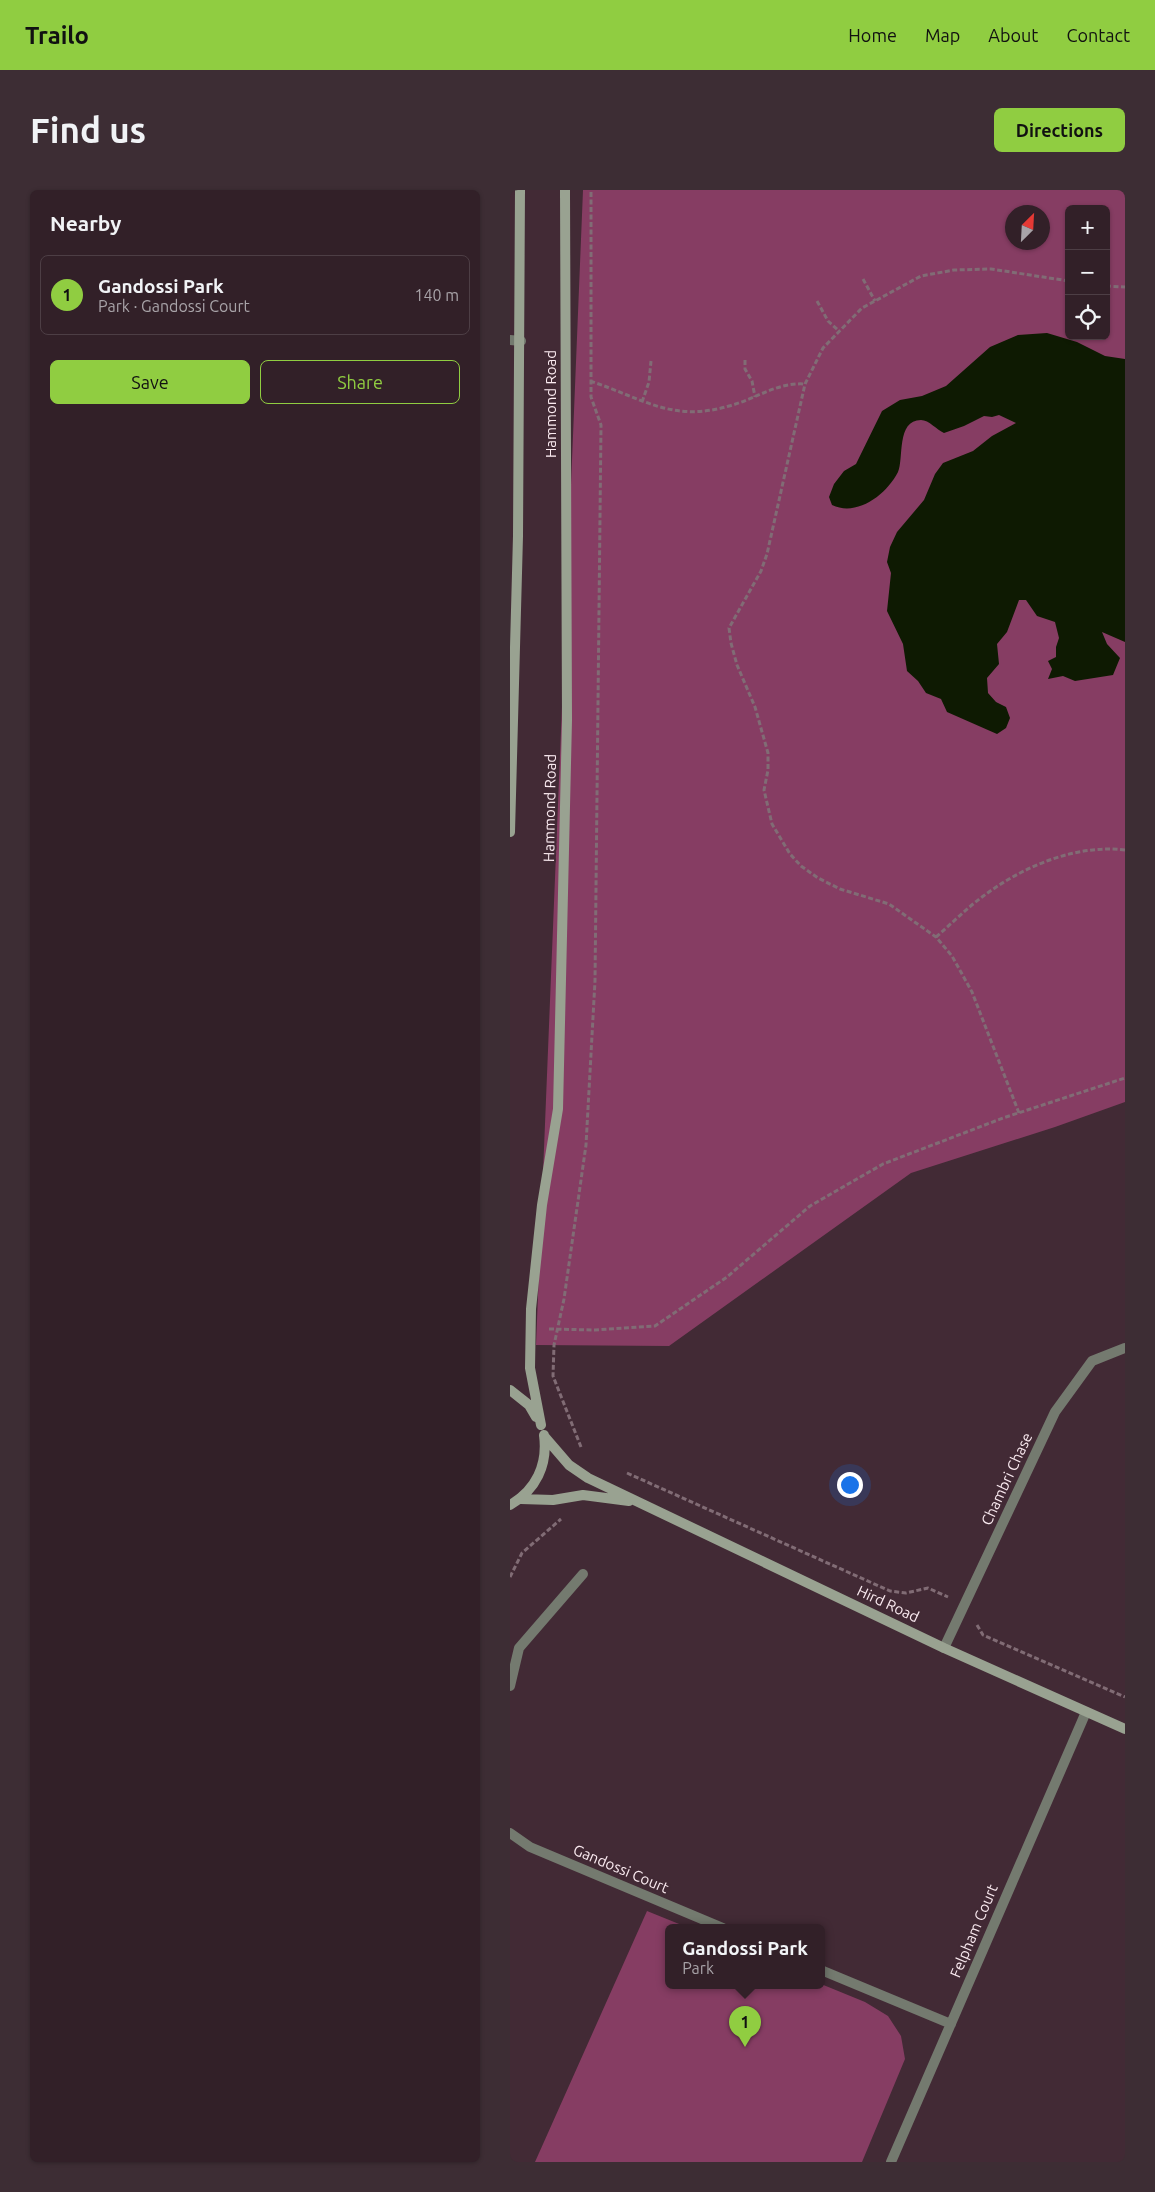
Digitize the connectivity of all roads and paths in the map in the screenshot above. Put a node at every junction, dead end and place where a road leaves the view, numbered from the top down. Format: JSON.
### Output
{"nodes":[{"id":1,"x":520,"y":190,"type":"edge"},
{"id":2,"x":565,"y":190,"type":"edge"},
{"id":3,"x":863,"y":279,"type":"dead end"},
{"id":4,"x":1065,"y":280,"type":"edge"},
{"id":5,"x":1110,"y":286,"type":"edge"},
{"id":6,"x":1125,"y":288,"type":"edge"},
{"id":7,"x":816,"y":301,"type":"dead end"},
{"id":8,"x":875,"y":301,"type":"junction"},
{"id":9,"x":839,"y":331,"type":"junction"},
{"id":10,"x":515,"y":341,"type":"edge"},
{"id":11,"x":745,"y":360,"type":"dead end"},
{"id":12,"x":651,"y":361,"type":"dead end"},
{"id":13,"x":566,"y":377,"type":"junction"},
{"id":14,"x":805,"y":384,"type":"junction"},
{"id":15,"x":754,"y":397,"type":"junction"},
{"id":16,"x":642,"y":402,"type":"junction"},
{"id":17,"x":510,"y":832,"type":"edge"},
{"id":18,"x":1125,"y":850,"type":"edge"},
{"id":19,"x":936,"y":937,"type":"junction"},
{"id":20,"x":1125,"y":1078,"type":"edge"},
{"id":21,"x":1019,"y":1113,"type":"junction"},
{"id":22,"x":530,"y":1329,"type":"junction"},
{"id":23,"x":1125,"y":1348,"type":"edge"},
{"id":24,"x":510,"y":1390,"type":"edge"},
{"id":25,"x":541,"y":1425,"type":"junction"},
{"id":26,"x":544,"y":1436,"type":"junction"},
{"id":27,"x":574,"y":1449,"type":"dead end"},
{"id":28,"x":583,"y":1452,"type":"dead end"},
{"id":29,"x":618,"y":1469,"type":"dead end"},
{"id":30,"x":521,"y":1499,"type":"junction"},
{"id":31,"x":640,"y":1503,"type":"junction"},
{"id":32,"x":510,"y":1505,"type":"edge"},
{"id":33,"x":583,"y":1574,"type":"dead end"},
{"id":34,"x":964,"y":1604,"type":"junction"},
{"id":35,"x":944,"y":1648,"type":"junction"},
{"id":36,"x":510,"y":1686,"type":"edge"},
{"id":37,"x":1125,"y":1697,"type":"edge"},
{"id":38,"x":1086,"y":1712,"type":"junction"},
{"id":39,"x":1125,"y":1729,"type":"edge"},
{"id":40,"x":510,"y":1833,"type":"edge"},
{"id":41,"x":713,"y":1924,"type":"edge"},
{"id":42,"x":825,"y":1972,"type":"edge"},
{"id":43,"x":951,"y":2024,"type":"junction"},
{"id":44,"x":891,"y":2162,"type":"edge"}],
"edges":[{"from":1,"to":10,"type":"main road","name":"Hammond Road"},
{"from":2,"to":13,"type":"main road","name":"Hammond Road"},
{"from":3,"to":8,"type":"path"},
{"from":4,"to":8,"type":"path"},
{"from":5,"to":6,"type":"path"},
{"from":7,"to":9,"type":"path"},
{"from":8,"to":9,"type":"path"},
{"from":9,"to":14,"type":"path"},
{"from":10,"to":17,"type":"main road","name":"Hammond Road"},
{"from":11,"to":15,"type":"path"},
{"from":12,"to":16,"type":"path"},
{"from":13,"to":16,"type":"path"},
{"from":13,"to":22,"type":"main road","name":"Hammond Road"},
{"from":14,"to":15,"type":"path"},
{"from":14,"to":19,"type":"path"},
{"from":15,"to":16,"type":"path"},
{"from":18,"to":19,"type":"path"},
{"from":19,"to":21,"type":"path"},
{"from":20,"to":21,"type":"path"},
{"from":21,"to":22,"type":"path"},
{"from":22,"to":25,"type":"main road","name":"Hammond Road"},
{"from":23,"to":34,"type":"street","name":"Chambri Chase"},
{"from":24,"to":25,"type":"main road"},
{"from":25,"to":26,"type":"main road"},
{"from":26,"to":30,"type":"main road"},
{"from":26,"to":31,"type":"main road","name":"Hird Road"},
{"from":27,"to":28,"type":"path"},
{"from":29,"to":34,"type":"path"},
{"from":30,"to":31,"type":"main road","name":"Hird Road"},
{"from":30,"to":32,"type":"main road"},
{"from":31,"to":35,"type":"main road","name":"Hird Road"},
{"from":33,"to":36,"type":"street"},
{"from":34,"to":35,"type":"street","name":"Chambri Chase"},
{"from":34,"to":37,"type":"path"},
{"from":35,"to":38,"type":"main road","name":"Hird Road"},
{"from":38,"to":39,"type":"main road","name":"Hird Road"},
{"from":38,"to":43,"type":"street","name":"Felpham Court"},
{"from":40,"to":41,"type":"street","name":"Gandossi Court"},
{"from":42,"to":43,"type":"street"},
{"from":43,"to":44,"type":"street","name":"Felpham Court"}]}
